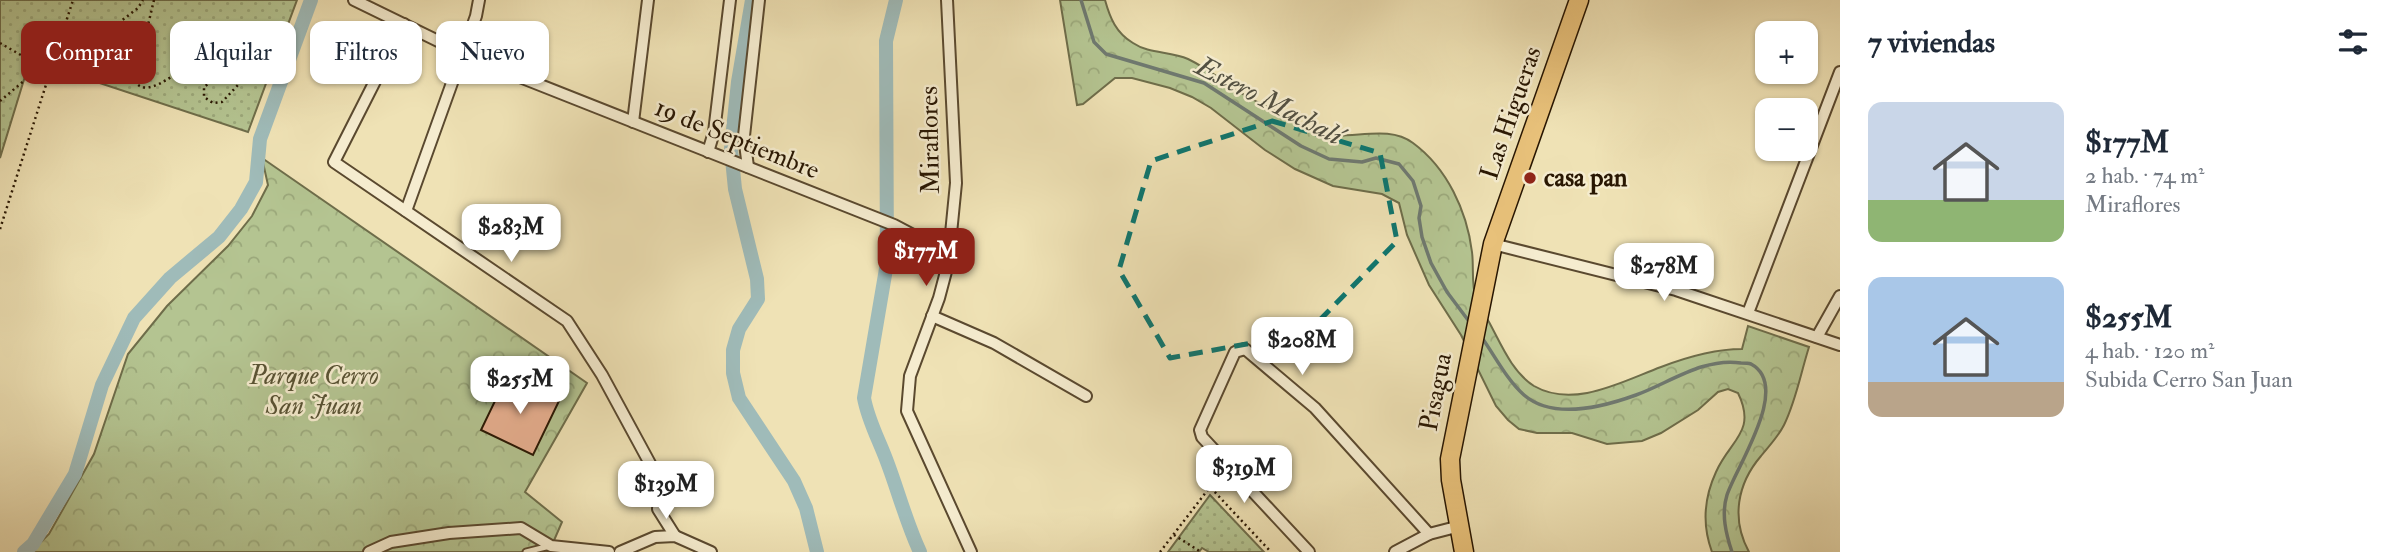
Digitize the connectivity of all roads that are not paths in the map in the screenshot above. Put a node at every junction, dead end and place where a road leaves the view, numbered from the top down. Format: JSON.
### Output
{"nodes":[{"id":1,"x":354,"y":0,"type":"edge"},
{"id":2,"x":479,"y":0,"type":"edge"},
{"id":3,"x":648,"y":0,"type":"edge"},
{"id":4,"x":730,"y":0,"type":"edge"},
{"id":5,"x":759,"y":0,"type":"edge"},
{"id":6,"x":947,"y":0,"type":"edge"},
{"id":7,"x":1579,"y":0,"type":"edge"},
{"id":8,"x":398,"y":21,"type":"edge"},
{"id":9,"x":474,"y":21,"type":"edge"},
{"id":10,"x":1840,"y":72,"type":"edge"},
{"id":11,"x":374,"y":84,"type":"edge"},
{"id":12,"x":451,"y":84,"type":"edge"},
{"id":13,"x":539,"y":84,"type":"edge"},
{"id":14,"x":633,"y":122,"type":"junction"},
{"id":15,"x":708,"y":152,"type":"junction"},
{"id":16,"x":744,"y":166,"type":"junction"},
{"id":17,"x":406,"y":211,"type":"junction"},
{"id":18,"x":1493,"y":244,"type":"junction"},
{"id":19,"x":949,"y":254,"type":"junction"},
{"id":20,"x":1840,"y":296,"type":"edge"},
{"id":21,"x":1748,"y":313,"type":"junction"},
{"id":22,"x":932,"y":316,"type":"junction"},
{"id":23,"x":1817,"y":337,"type":"junction"},
{"id":24,"x":1840,"y":345,"type":"edge"},
{"id":25,"x":1086,"y":396,"type":"dead end"},
{"id":26,"x":1460,"y":526,"type":"junction"},
{"id":27,"x":1429,"y":534,"type":"junction"},
{"id":28,"x":675,"y":536,"type":"junction"},
{"id":29,"x":551,"y":546,"type":"junction"},
{"id":30,"x":369,"y":552,"type":"edge"},
{"id":31,"x":526,"y":552,"type":"edge"},
{"id":32,"x":609,"y":552,"type":"edge"},
{"id":33,"x":620,"y":552,"type":"edge"},
{"id":34,"x":711,"y":552,"type":"edge"},
{"id":35,"x":971,"y":552,"type":"edge"},
{"id":36,"x":1309,"y":552,"type":"edge"},
{"id":37,"x":1395,"y":552,"type":"edge"},
{"id":38,"x":1464,"y":552,"type":"edge"}],
"edges":[{"from":1,"to":8,"type":"street","name":"19 de Septiembre"},
{"from":2,"to":9,"type":"street"},
{"from":3,"to":14,"type":"street"},
{"from":4,"to":15,"type":"street"},
{"from":5,"to":16,"type":"street"},
{"from":6,"to":19,"type":"street","name":"Miraflores"},
{"from":7,"to":18,"type":"main road","name":"Las Higueras"},
{"from":10,"to":21,"type":"street"},
{"from":11,"to":17,"type":"street"},
{"from":12,"to":17,"type":"street"},
{"from":13,"to":14,"type":"street","name":"19 de Septiembre"},
{"from":14,"to":15,"type":"street","name":"19 de Septiembre"},
{"from":15,"to":16,"type":"street","name":"19 de Septiembre"},
{"from":16,"to":19,"type":"street","name":"19 de Septiembre"},
{"from":17,"to":28,"type":"street"},
{"from":18,"to":21,"type":"street"},
{"from":18,"to":26,"type":"main road","name":"Pisagua"},
{"from":19,"to":22,"type":"street","name":"Miraflores"},
{"from":20,"to":23,"type":"street"},
{"from":21,"to":23,"type":"street"},
{"from":22,"to":25,"type":"street"},
{"from":22,"to":35,"type":"street","name":"Miraflores"},
{"from":23,"to":24,"type":"street"},
{"from":26,"to":27,"type":"street"},
{"from":26,"to":38,"type":"main road","name":"Pisagua"},
{"from":27,"to":36,"type":"street"},
{"from":27,"to":37,"type":"street"},
{"from":28,"to":33,"type":"street"},
{"from":28,"to":34,"type":"street"},
{"from":29,"to":30,"type":"street"},
{"from":29,"to":31,"type":"lane"},
{"from":29,"to":32,"type":"street"}]}
